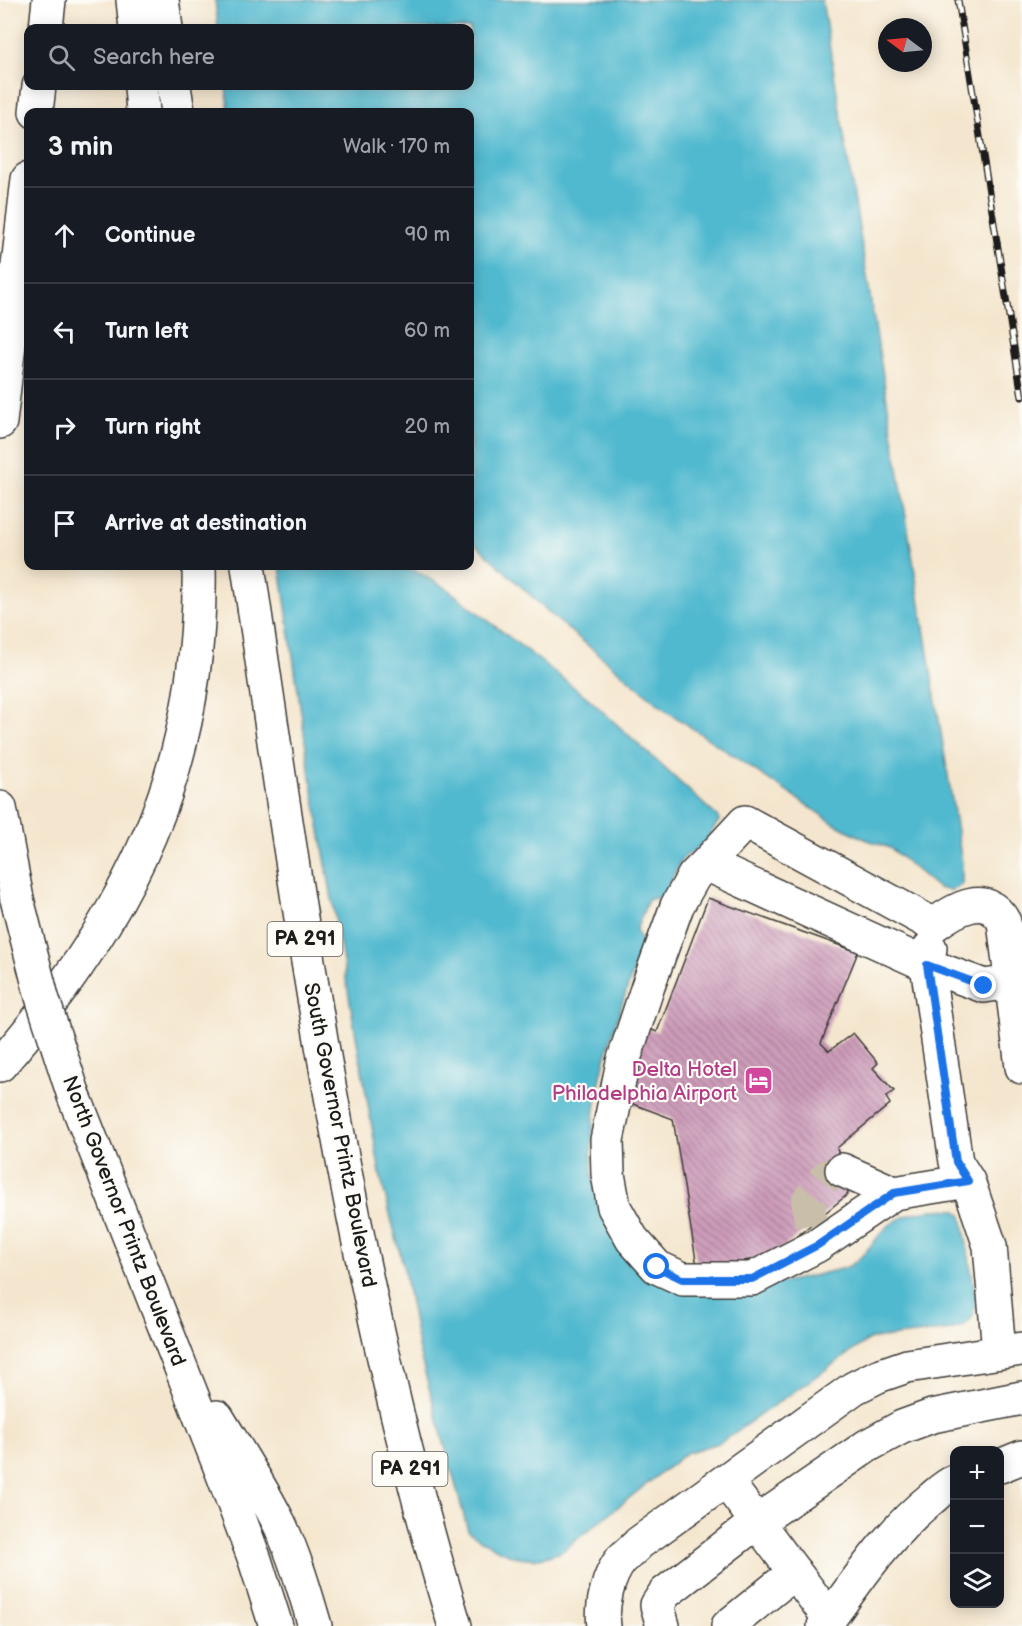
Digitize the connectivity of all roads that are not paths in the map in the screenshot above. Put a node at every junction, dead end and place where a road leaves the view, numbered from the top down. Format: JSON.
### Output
{"nodes":[{"id":1,"x":50,"y":0,"type":"edge"},
{"id":2,"x":134,"y":0,"type":"edge"},
{"id":3,"x":162,"y":0,"type":"edge"},
{"id":4,"x":47,"y":24,"type":"edge"},
{"id":5,"x":136,"y":24,"type":"edge"},
{"id":6,"x":165,"y":24,"type":"edge"},
{"id":7,"x":39,"y":90,"type":"edge"},
{"id":8,"x":141,"y":90,"type":"edge"},
{"id":9,"x":175,"y":90,"type":"edge"},
{"id":10,"x":36,"y":108,"type":"edge"},
{"id":11,"x":143,"y":108,"type":"edge"},
{"id":12,"x":177,"y":108,"type":"edge"},
{"id":13,"x":24,"y":214,"type":"edge"},
{"id":14,"x":0,"y":422,"type":"edge"},
{"id":15,"x":199,"y":570,"type":"edge"},
{"id":16,"x":249,"y":570,"type":"edge"},
{"id":17,"x":0,"y":808,"type":"edge"},
{"id":18,"x":706,"y":864,"type":"junction"},
{"id":19,"x":934,"y":925,"type":"junction"},
{"id":20,"x":927,"y":965,"type":"junction"},
{"id":21,"x":1011,"y":982,"type":"junction"},
{"id":22,"x":0,"y":1065,"type":"edge"},
{"id":23,"x":1022,"y":1067,"type":"edge"},
{"id":24,"x":842,"y":1170,"type":"dead end"},
{"id":25,"x":968,"y":1181,"type":"junction"},
{"id":26,"x":894,"y":1193,"type":"junction"},
{"id":27,"x":174,"y":1349,"type":"junction"},
{"id":28,"x":1010,"y":1351,"type":"edge"},
{"id":29,"x":1022,"y":1398,"type":"edge"},
{"id":30,"x":1022,"y":1457,"type":"edge"},
{"id":31,"x":1004,"y":1464,"type":"edge"},
{"id":32,"x":726,"y":1481,"type":"junction"},
{"id":33,"x":950,"y":1485,"type":"edge"},
{"id":34,"x":757,"y":1522,"type":"junction"},
{"id":35,"x":795,"y":1572,"type":"junction"},
{"id":36,"x":827,"y":1622,"type":"edge"},
{"id":37,"x":595,"y":1623,"type":"edge"},
{"id":38,"x":276,"y":1626,"type":"edge"},
{"id":39,"x":315,"y":1626,"type":"edge"},
{"id":40,"x":455,"y":1626,"type":"edge"},
{"id":41,"x":663,"y":1626,"type":"edge"},
{"id":42,"x":728,"y":1626,"type":"edge"}],
"edges":[{"from":1,"to":4,"type":"main road"},
{"from":2,"to":5,"type":"main road"},
{"from":3,"to":6,"type":"main road"},
{"from":7,"to":10,"type":"main road"},
{"from":8,"to":11,"type":"main road"},
{"from":9,"to":12,"type":"main road"},
{"from":13,"to":14,"type":"main road"},
{"from":15,"to":22,"type":"main road"},
{"from":16,"to":40,"type":"main road","name":"South Governor Printz Boulevard","number":"PA 291"},
{"from":17,"to":27,"type":"main road","name":"North Governor Printz Boulevard","bridge":true},
{"from":18,"to":19,"type":"main road"},
{"from":18,"to":20,"type":"main road"},
{"from":18,"to":26,"type":"main road"},
{"from":19,"to":20,"type":"main road"},
{"from":19,"to":21,"type":"main road"},
{"from":20,"to":21,"type":"main road"},
{"from":20,"to":25,"type":"main road"},
{"from":21,"to":23,"type":"main road"},
{"from":24,"to":26,"type":"main road"},
{"from":25,"to":26,"type":"main road"},
{"from":25,"to":28,"type":"main road"},
{"from":27,"to":38,"type":"main road","name":"North Governor Printz Boulevard"},
{"from":27,"to":39,"type":"main road"},
{"from":28,"to":32,"type":"main road"},
{"from":29,"to":34,"type":"main road"},
{"from":30,"to":31,"type":"main road"},
{"from":32,"to":34,"type":"main road"},
{"from":32,"to":37,"type":"main road"},
{"from":33,"to":36,"type":"main road"},
{"from":34,"to":35,"type":"main road"},
{"from":34,"to":41,"type":"main road"},
{"from":35,"to":36,"type":"main road"},
{"from":35,"to":42,"type":"main road"}]}
